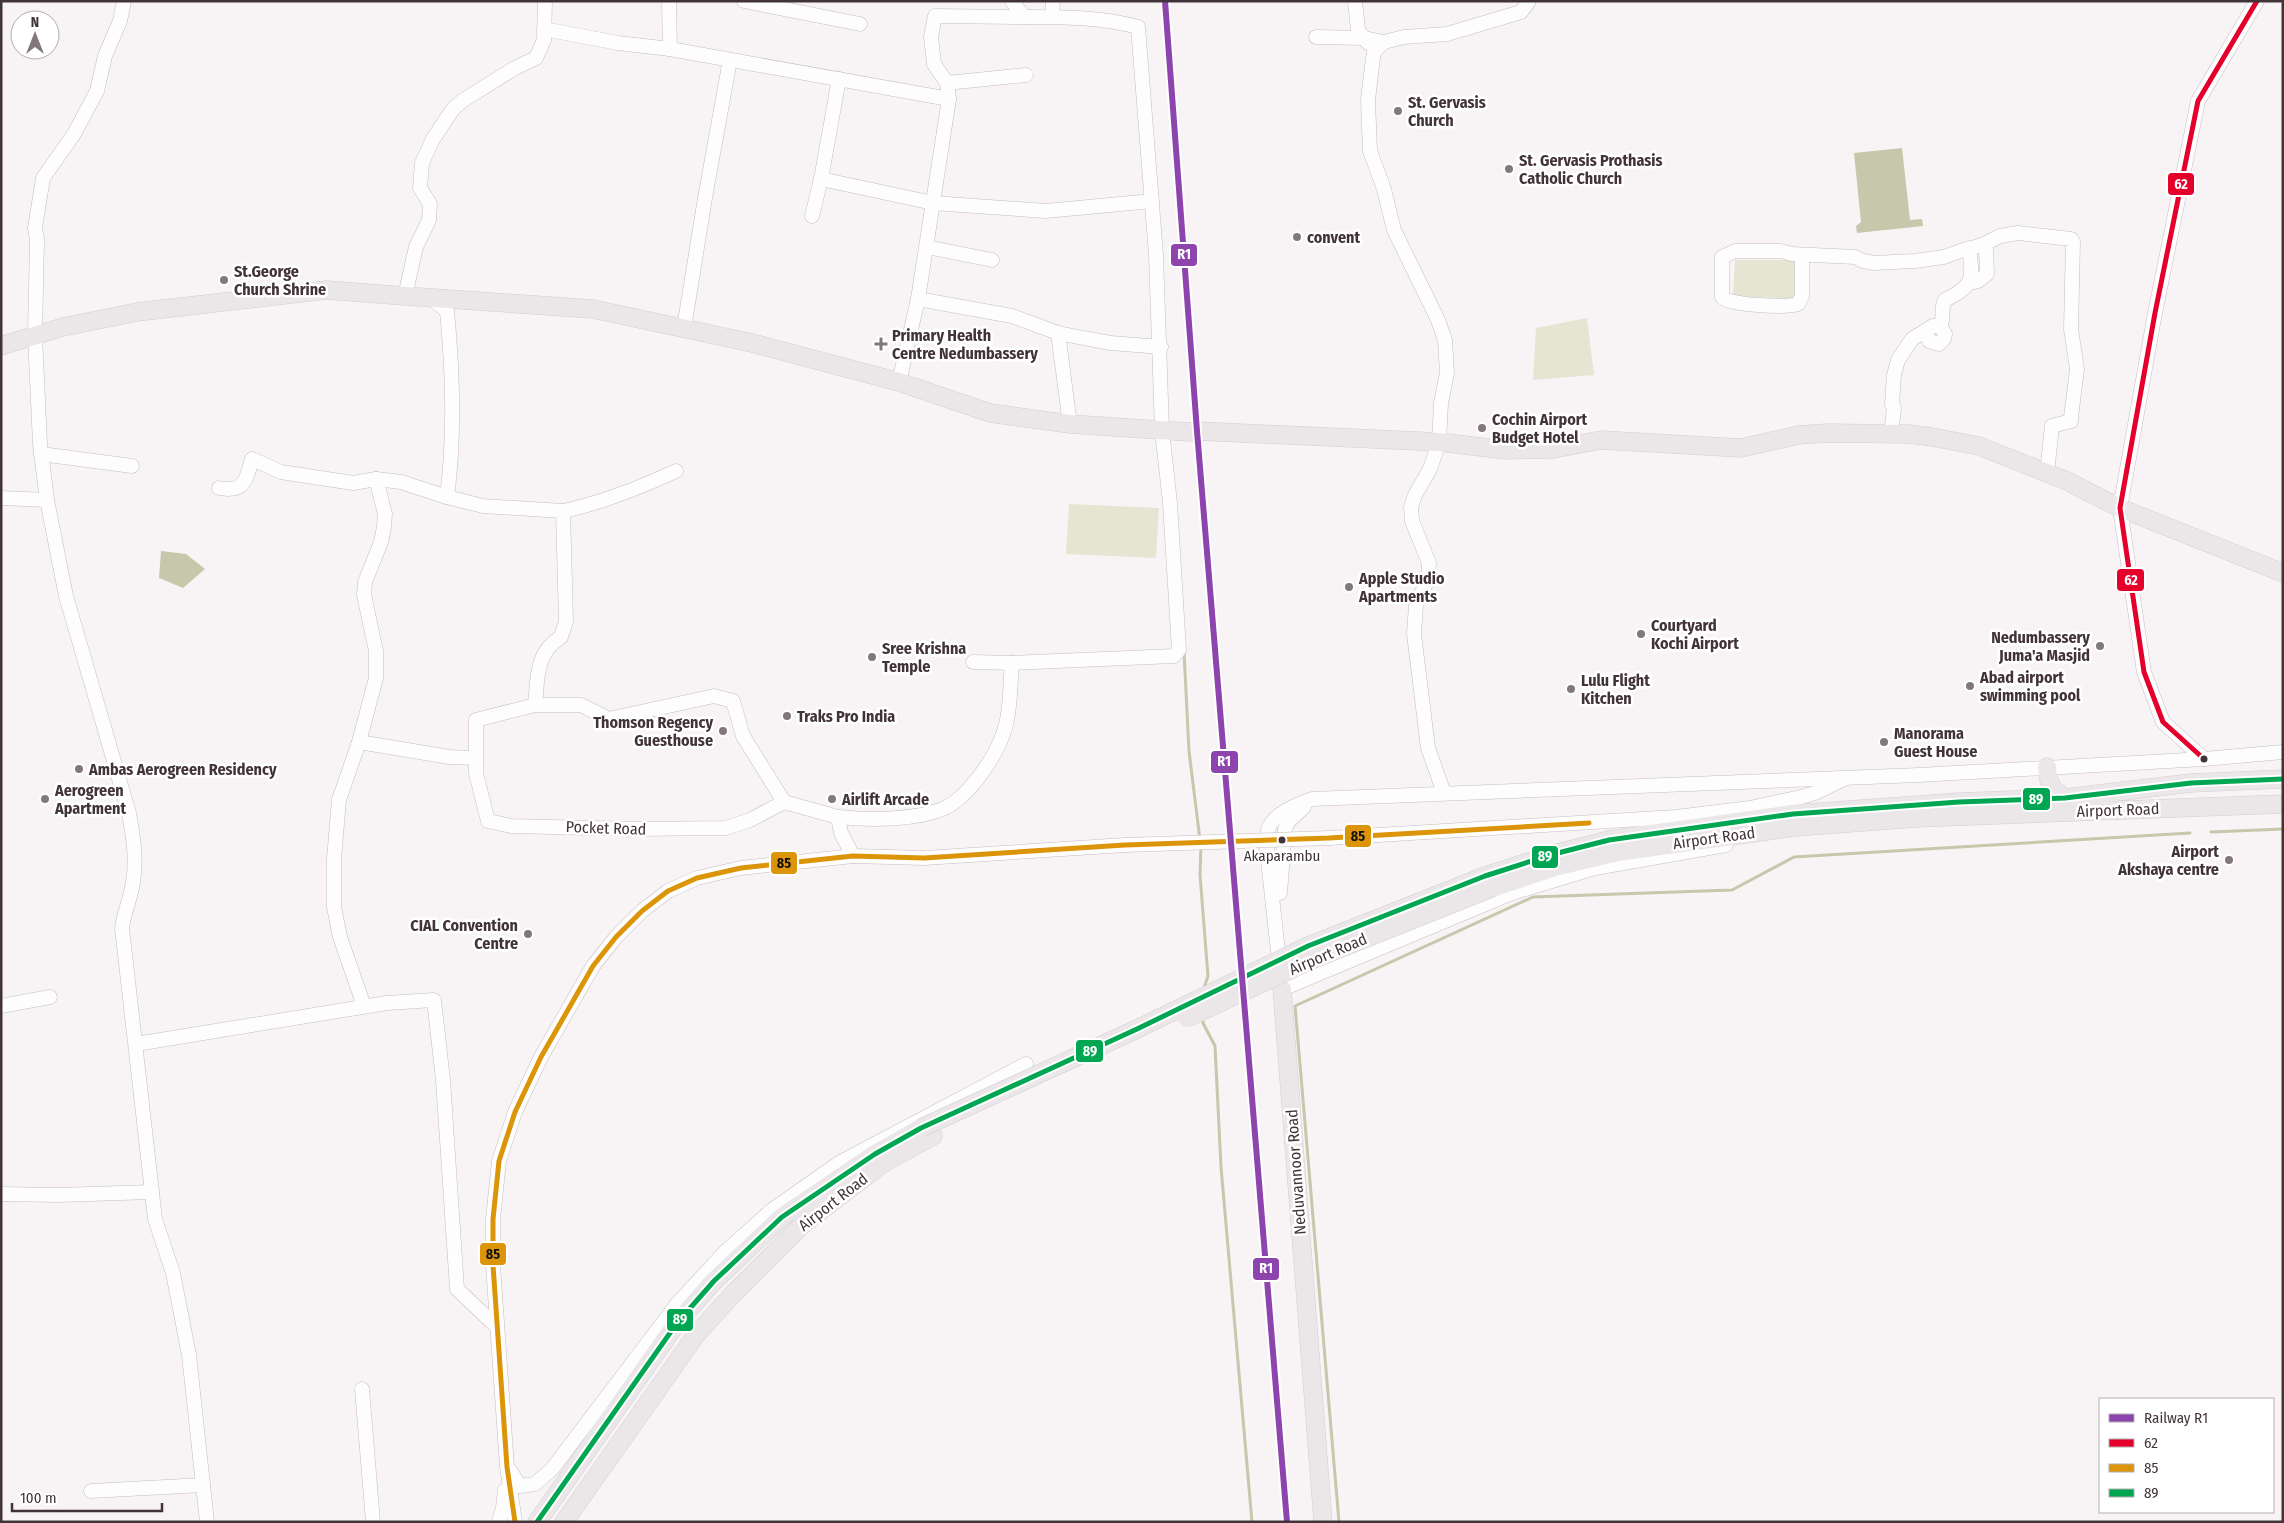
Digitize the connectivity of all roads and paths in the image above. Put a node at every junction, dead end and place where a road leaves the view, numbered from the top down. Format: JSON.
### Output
{"nodes":[{"id":1,"x":124,"y":1,"type":"edge"},
{"id":2,"x":545,"y":1,"type":"edge"},
{"id":3,"x":669,"y":1,"type":"edge"},
{"id":4,"x":744,"y":1,"type":"edge"},
{"id":5,"x":1012,"y":1,"type":"edge"},
{"id":6,"x":1053,"y":1,"type":"edge"},
{"id":7,"x":1355,"y":1,"type":"edge"},
{"id":8,"x":1529,"y":1,"type":"edge"},
{"id":9,"x":2257,"y":1,"type":"edge"},
{"id":10,"x":1024,"y":17,"type":"junction"},
{"id":11,"x":1052,"y":17,"type":"junction"},
{"id":12,"x":860,"y":24,"type":"dead end"},
{"id":13,"x":544,"y":29,"type":"junction"},
{"id":14,"x":1316,"y":37,"type":"dead end"},
{"id":15,"x":1364,"y":38,"type":"junction"},
{"id":16,"x":1379,"y":47,"type":"junction"},
{"id":17,"x":670,"y":49,"type":"junction"},
{"id":18,"x":730,"y":60,"type":"junction"},
{"id":19,"x":1026,"y":75,"type":"dead end"},
{"id":20,"x":838,"y":79,"type":"junction"},
{"id":21,"x":947,"y":84,"type":"junction"},
{"id":22,"x":949,"y":99,"type":"junction"},
{"id":23,"x":821,"y":179,"type":"junction"},
{"id":24,"x":1152,"y":201,"type":"junction"},
{"id":25,"x":933,"y":203,"type":"junction"},
{"id":26,"x":812,"y":216,"type":"dead end"},
{"id":27,"x":927,"y":246,"type":"junction"},
{"id":28,"x":1975,"y":246,"type":"junction"},
{"id":29,"x":1802,"y":255,"type":"junction"},
{"id":30,"x":992,"y":260,"type":"dead end"},
{"id":31,"x":405,"y":296,"type":"junction"},
{"id":32,"x":431,"y":298,"type":"junction"},
{"id":33,"x":918,"y":299,"type":"junction"},
{"id":34,"x":684,"y":328,"type":"junction"},
{"id":35,"x":1058,"y":333,"type":"junction"},
{"id":36,"x":35,"y":335,"type":"junction"},
{"id":37,"x":1,"y":346,"type":"edge"},
{"id":38,"x":1161,"y":347,"type":"junction"},
{"id":39,"x":899,"y":382,"type":"junction"},
{"id":40,"x":1070,"y":424,"type":"junction"},
{"id":41,"x":1162,"y":430,"type":"junction"},
{"id":42,"x":1890,"y":434,"type":"junction"},
{"id":43,"x":1439,"y":442,"type":"junction"},
{"id":44,"x":41,"y":454,"type":"junction"},
{"id":45,"x":132,"y":466,"type":"dead end"},
{"id":46,"x":676,"y":471,"type":"dead end"},
{"id":47,"x":2046,"y":472,"type":"junction"},
{"id":48,"x":376,"y":479,"type":"junction"},
{"id":49,"x":219,"y":488,"type":"dead end"},
{"id":50,"x":447,"y":497,"type":"junction"},
{"id":51,"x":1,"y":498,"type":"edge"},
{"id":52,"x":47,"y":500,"type":"junction"},
{"id":53,"x":2120,"y":508,"type":"junction"},
{"id":54,"x":563,"y":511,"type":"junction"},
{"id":55,"x":2283,"y":573,"type":"edge"},
{"id":56,"x":973,"y":662,"type":"dead end"},
{"id":57,"x":1012,"y":663,"type":"junction"},
{"id":58,"x":535,"y":704,"type":"junction"},
{"id":59,"x":360,"y":742,"type":"junction"},
{"id":60,"x":2283,"y":752,"type":"edge"},
{"id":61,"x":474,"y":758,"type":"junction"},
{"id":62,"x":2204,"y":759,"type":"junction"},
{"id":63,"x":2047,"y":767,"type":"junction"},
{"id":64,"x":1849,"y":776,"type":"junction"},
{"id":65,"x":2283,"y":779,"type":"edge"},
{"id":66,"x":1444,"y":793,"type":"junction"},
{"id":67,"x":2065,"y":798,"type":"junction"},
{"id":68,"x":1312,"y":799,"type":"junction"},
{"id":69,"x":784,"y":802,"type":"junction"},
{"id":70,"x":2283,"y":804,"type":"edge"},
{"id":71,"x":838,"y":817,"type":"junction"},
{"id":72,"x":1832,"y":824,"type":"junction"},
{"id":73,"x":1734,"y":829,"type":"junction"},
{"id":74,"x":853,"y":856,"type":"junction"},
{"id":75,"x":1275,"y":882,"type":"junction"},
{"id":76,"x":1290,"y":985,"type":"junction"},
{"id":77,"x":50,"y":998,"type":"dead end"},
{"id":78,"x":1,"y":1006,"type":"edge"},
{"id":79,"x":364,"y":1006,"type":"junction"},
{"id":80,"x":136,"y":1044,"type":"junction"},
{"id":81,"x":1026,"y":1064,"type":"dead end"},
{"id":82,"x":927,"y":1132,"type":"junction"},
{"id":83,"x":152,"y":1192,"type":"junction"},
{"id":84,"x":1,"y":1194,"type":"edge"},
{"id":85,"x":497,"y":1327,"type":"junction"},
{"id":86,"x":362,"y":1389,"type":"dead end"},
{"id":87,"x":507,"y":1467,"type":"junction"},
{"id":88,"x":203,"y":1485,"type":"junction"},
{"id":89,"x":92,"y":1490,"type":"dead end"},
{"id":90,"x":207,"y":1522,"type":"edge"},
{"id":91,"x":374,"y":1522,"type":"edge"},
{"id":92,"x":498,"y":1522,"type":"edge"},
{"id":93,"x":515,"y":1522,"type":"edge"},
{"id":94,"x":536,"y":1522,"type":"edge"},
{"id":95,"x":564,"y":1522,"type":"edge"},
{"id":96,"x":1323,"y":1522,"type":"edge"}],
"edges":[{"from":1,"to":36,"type":"street"},
{"from":2,"to":13,"type":"street"},
{"from":3,"to":17,"type":"street"},
{"from":4,"to":12,"type":"street"},
{"from":5,"to":10,"type":"street"},
{"from":6,"to":11,"type":"street"},
{"from":7,"to":15,"type":"street"},
{"from":8,"to":16,"type":"street"},
{"from":9,"to":53,"type":"street"},
{"from":10,"to":11,"type":"street"},
{"from":10,"to":21,"type":"street"},
{"from":11,"to":24,"type":"street"},
{"from":13,"to":17,"type":"street"},
{"from":13,"to":31,"type":"street"},
{"from":14,"to":15,"type":"street"},
{"from":15,"to":16,"type":"street"},
{"from":16,"to":43,"type":"street"},
{"from":17,"to":18,"type":"street"},
{"from":18,"to":20,"type":"street"},
{"from":18,"to":34,"type":"street"},
{"from":19,"to":21,"type":"street"},
{"from":20,"to":22,"type":"street"},
{"from":20,"to":23,"type":"street"},
{"from":21,"to":22,"type":"street"},
{"from":22,"to":25,"type":"street"},
{"from":23,"to":25,"type":"street"},
{"from":23,"to":26,"type":"street"},
{"from":24,"to":25,"type":"street"},
{"from":24,"to":38,"type":"street"},
{"from":25,"to":27,"type":"street"},
{"from":27,"to":30,"type":"street"},
{"from":27,"to":33,"type":"street"},
{"from":28,"to":29,"type":"street"},
{"from":28,"to":42,"type":"street"},
{"from":28,"to":47,"type":"street"},
{"from":29,"to":29,"type":"street"},
{"from":31,"to":32,"type":"main road"},
{"from":31,"to":36,"type":"main road"},
{"from":32,"to":34,"type":"main road"},
{"from":32,"to":50,"type":"street"},
{"from":33,"to":35,"type":"street"},
{"from":33,"to":39,"type":"street"},
{"from":34,"to":39,"type":"main road"},
{"from":35,"to":38,"type":"street"},
{"from":35,"to":40,"type":"street"},
{"from":36,"to":37,"type":"main road"},
{"from":36,"to":44,"type":"street"},
{"from":38,"to":41,"type":"street"},
{"from":39,"to":40,"type":"main road"},
{"from":40,"to":41,"type":"main road"},
{"from":41,"to":43,"type":"main road"},
{"from":41,"to":57,"type":"street"},
{"from":42,"to":43,"type":"main road"},
{"from":42,"to":47,"type":"main road"},
{"from":43,"to":66,"type":"street"},
{"from":44,"to":45,"type":"street"},
{"from":44,"to":52,"type":"street"},
{"from":46,"to":54,"type":"street"},
{"from":47,"to":53,"type":"main road"},
{"from":48,"to":49,"type":"street"},
{"from":48,"to":50,"type":"street"},
{"from":48,"to":59,"type":"street"},
{"from":50,"to":54,"type":"street"},
{"from":51,"to":52,"type":"street"},
{"from":52,"to":80,"type":"street"},
{"from":53,"to":55,"type":"main road"},
{"from":53,"to":62,"type":"street"},
{"from":54,"to":58,"type":"street"},
{"from":56,"to":57,"type":"street"},
{"from":57,"to":71,"type":"street"},
{"from":58,"to":61,"type":"street","name":"Pocket Road"},
{"from":58,"to":69,"type":"street"},
{"from":59,"to":61,"type":"street"},
{"from":59,"to":79,"type":"street"},
{"from":60,"to":62,"type":"street"},
{"from":61,"to":69,"type":"street","name":"Pocket Road"},
{"from":62,"to":63,"type":"street"},
{"from":63,"to":64,"type":"street"},
{"from":63,"to":67,"type":"main road"},
{"from":64,"to":66,"type":"street"},
{"from":64,"to":74,"type":"street","bridge":true},
{"from":65,"to":67,"type":"main road","name":"Airport Road"},
{"from":66,"to":68,"type":"street"},
{"from":67,"to":73,"type":"main road","name":"Airport Road"},
{"from":68,"to":75,"type":"street"},
{"from":68,"to":75,"type":"street","name":"Neduvannoor Road"},
{"from":69,"to":71,"type":"street"},
{"from":70,"to":72,"type":"main road","name":"Airport Road"},
{"from":71,"to":74,"type":"street"},
{"from":72,"to":73,"type":"main road","name":"Airport Road"},
{"from":72,"to":76,"type":"street"},
{"from":73,"to":82,"type":"main road","name":"Airport Road","bridge":true},
{"from":74,"to":85,"type":"street"},
{"from":75,"to":76,"type":"street","name":"Neduvannoor Road"},
{"from":76,"to":96,"type":"main road","name":"Neduvannoor Road"},
{"from":77,"to":78,"type":"street"},
{"from":79,"to":80,"type":"street"},
{"from":79,"to":85,"type":"street"},
{"from":80,"to":83,"type":"street"},
{"from":81,"to":87,"type":"street"},
{"from":82,"to":94,"type":"main road","name":"Airport Road"},
{"from":82,"to":95,"type":"main road","name":"Airport Road"},
{"from":83,"to":84,"type":"street"},
{"from":83,"to":88,"type":"street"},
{"from":85,"to":87,"type":"street"},
{"from":86,"to":91,"type":"street"},
{"from":87,"to":92,"type":"street"},
{"from":87,"to":93,"type":"street"},
{"from":88,"to":89,"type":"street"},
{"from":88,"to":90,"type":"street"}]}
